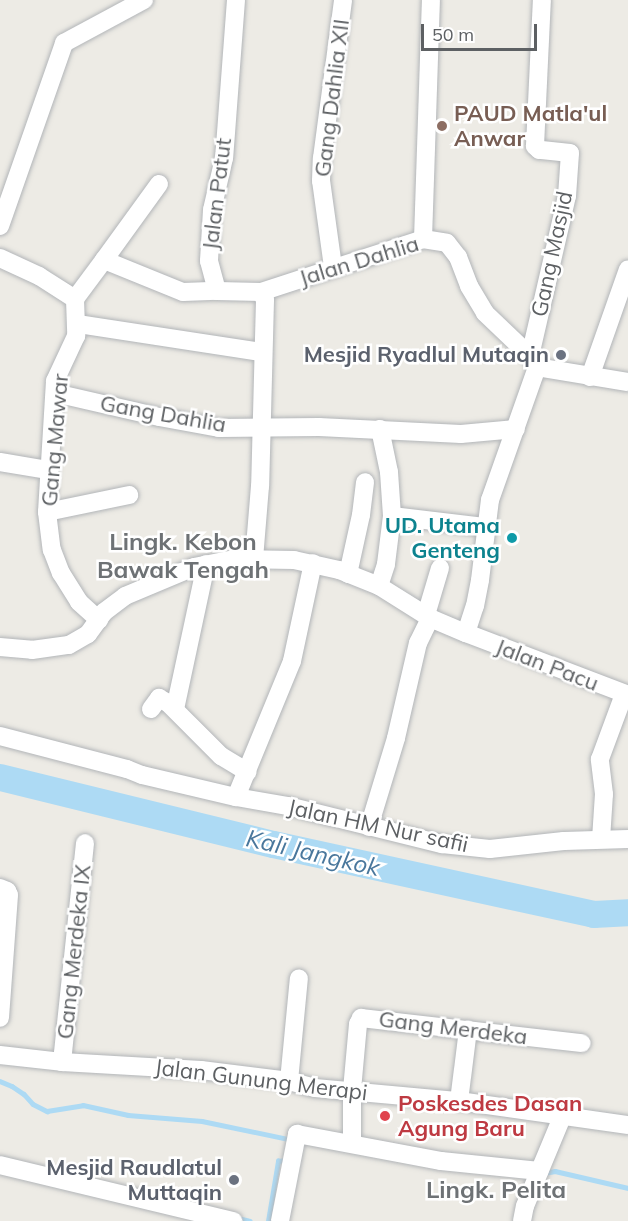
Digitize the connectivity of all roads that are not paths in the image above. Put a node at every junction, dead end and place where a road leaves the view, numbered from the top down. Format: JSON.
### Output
{"nodes":[{"id":1,"x":144,"y":0,"type":"edge"},
{"id":2,"x":236,"y":0,"type":"edge"},
{"id":3,"x":343,"y":0,"type":"edge"},
{"id":4,"x":431,"y":0,"type":"edge"},
{"id":5,"x":542,"y":0,"type":"edge"},
{"id":6,"x":159,"y":184,"type":"dead end"},
{"id":7,"x":0,"y":226,"type":"edge"},
{"id":8,"x":423,"y":239,"type":"junction"},
{"id":9,"x":0,"y":258,"type":"edge"},
{"id":10,"x":104,"y":260,"type":"junction"},
{"id":11,"x":333,"y":267,"type":"junction"},
{"id":12,"x":628,"y":269,"type":"edge"},
{"id":13,"x":217,"y":291,"type":"junction"},
{"id":14,"x":261,"y":292,"type":"junction"},
{"id":15,"x":75,"y":299,"type":"junction"},
{"id":16,"x":78,"y":324,"type":"junction"},
{"id":17,"x":262,"y":352,"type":"junction"},
{"id":18,"x":534,"y":361,"type":"junction"},
{"id":19,"x":590,"y":377,"type":"junction"},
{"id":20,"x":628,"y":382,"type":"edge"},
{"id":21,"x":55,"y":393,"type":"junction"},
{"id":22,"x":260,"y":426,"type":"junction"},
{"id":23,"x":380,"y":429,"type":"junction"},
{"id":24,"x":516,"y":429,"type":"junction"},
{"id":25,"x":0,"y":462,"type":"edge"},
{"id":26,"x":48,"y":470,"type":"junction"},
{"id":27,"x":365,"y":482,"type":"dead end"},
{"id":28,"x":129,"y":495,"type":"dead end"},
{"id":29,"x":47,"y":512,"type":"junction"},
{"id":30,"x":392,"y":516,"type":"junction"},
{"id":31,"x":484,"y":527,"type":"junction"},
{"id":32,"x":254,"y":559,"type":"junction"},
{"id":33,"x":313,"y":563,"type":"junction"},
{"id":34,"x":206,"y":564,"type":"junction"},
{"id":35,"x":440,"y":568,"type":"dead end"},
{"id":36,"x":348,"y":573,"type":"junction"},
{"id":37,"x":379,"y":586,"type":"junction"},
{"id":38,"x":428,"y":616,"type":"junction"},
{"id":39,"x":99,"y":620,"type":"junction"},
{"id":40,"x":466,"y":633,"type":"junction"},
{"id":41,"x":0,"y":647,"type":"edge"},
{"id":42,"x":626,"y":694,"type":"edge"},
{"id":43,"x":151,"y":709,"type":"dead end"},
{"id":44,"x":175,"y":709,"type":"junction"},
{"id":45,"x":0,"y":736,"type":"edge"},
{"id":46,"x":248,"y":772,"type":"junction"},
{"id":47,"x":236,"y":797,"type":"junction"},
{"id":48,"x":369,"y":827,"type":"junction"},
{"id":49,"x":601,"y":839,"type":"junction"},
{"id":50,"x":628,"y":839,"type":"edge"},
{"id":51,"x":85,"y":843,"type":"dead end"},
{"id":52,"x":4,"y":890,"type":"edge"},
{"id":53,"x":299,"y":978,"type":"dead end"},
{"id":54,"x":0,"y":1018,"type":"edge"},
{"id":55,"x":468,"y":1030,"type":"junction"},
{"id":56,"x":582,"y":1043,"type":"dead end"},
{"id":57,"x":0,"y":1055,"type":"edge"},
{"id":58,"x":62,"y":1062,"type":"junction"},
{"id":59,"x":288,"y":1081,"type":"junction"},
{"id":60,"x":352,"y":1090,"type":"junction"},
{"id":61,"x":459,"y":1101,"type":"junction"},
{"id":62,"x":562,"y":1117,"type":"junction"},
{"id":63,"x":628,"y":1125,"type":"edge"},
{"id":64,"x":352,"y":1143,"type":"junction"},
{"id":65,"x":0,"y":1166,"type":"edge"},
{"id":66,"x":538,"y":1174,"type":"junction"},
{"id":67,"x":233,"y":1221,"type":"edge"},
{"id":68,"x":280,"y":1221,"type":"edge"},
{"id":69,"x":522,"y":1221,"type":"edge"}],
"edges":[{"from":1,"to":7,"type":"street"},
{"from":2,"to":13,"type":"street","name":"Jalan Patut"},
{"from":3,"to":11,"type":"street","name":"Gang Dahlia XII"},
{"from":4,"to":8,"type":"street"},
{"from":5,"to":18,"type":"street","name":"Gang Masjid"},
{"from":6,"to":10,"type":"street"},
{"from":8,"to":11,"type":"street","name":"Jalan Dahlia"},
{"from":8,"to":18,"type":"street","name":"Jalan Dahlia"},
{"from":9,"to":15,"type":"street"},
{"from":10,"to":13,"type":"street"},
{"from":10,"to":15,"type":"street"},
{"from":11,"to":14,"type":"street","name":"Jalan Dahlia"},
{"from":12,"to":19,"type":"street"},
{"from":13,"to":14,"type":"street"},
{"from":14,"to":17,"type":"street"},
{"from":15,"to":16,"type":"street","name":"Gang Mawar"},
{"from":16,"to":17,"type":"street"},
{"from":16,"to":21,"type":"street","name":"Gang Mawar"},
{"from":17,"to":22,"type":"street"},
{"from":18,"to":19,"type":"street"},
{"from":18,"to":24,"type":"street","name":"Gang Masjid"},
{"from":19,"to":20,"type":"street"},
{"from":21,"to":22,"type":"street","name":"Gang Dahlia"},
{"from":21,"to":26,"type":"street","name":"Gang Mawar"},
{"from":22,"to":23,"type":"street","name":"Gang Dahlia"},
{"from":22,"to":32,"type":"street"},
{"from":23,"to":24,"type":"street","name":"Gang Dahlia"},
{"from":23,"to":30,"type":"street"},
{"from":24,"to":31,"type":"street","name":"Gang Masjid"},
{"from":25,"to":26,"type":"street"},
{"from":26,"to":29,"type":"street","name":"Gang Mawar"},
{"from":27,"to":36,"type":"street"},
{"from":28,"to":29,"type":"street"},
{"from":29,"to":39,"type":"street","name":"Gang Mawar"},
{"from":30,"to":31,"type":"street"},
{"from":30,"to":37,"type":"street"},
{"from":31,"to":40,"type":"street","name":"Gang Masjid"},
{"from":32,"to":33,"type":"street","name":"Jalan Pacu"},
{"from":32,"to":34,"type":"street","name":"Jalan Pacu"},
{"from":33,"to":36,"type":"street","name":"Jalan Pacu"},
{"from":33,"to":46,"type":"street"},
{"from":34,"to":39,"type":"street","name":"Jalan Pacu"},
{"from":34,"to":44,"type":"street"},
{"from":35,"to":38,"type":"street"},
{"from":36,"to":37,"type":"street","name":"Jalan Pacu"},
{"from":37,"to":38,"type":"street","name":"Jalan Pacu"},
{"from":38,"to":40,"type":"street","name":"Jalan Pacu"},
{"from":38,"to":48,"type":"street"},
{"from":39,"to":41,"type":"street","name":"Jalan Pacu"},
{"from":40,"to":42,"type":"street","name":"Jalan Pacu"},
{"from":42,"to":49,"type":"street"},
{"from":43,"to":44,"type":"street"},
{"from":44,"to":46,"type":"street"},
{"from":45,"to":47,"type":"street"},
{"from":46,"to":47,"type":"street"},
{"from":47,"to":48,"type":"street","name":"Jalan HM Nur safii"},
{"from":48,"to":49,"type":"street","name":"Jalan HM Nur safii"},
{"from":49,"to":50,"type":"street","name":"Jalan HM Nur safii"},
{"from":51,"to":58,"type":"street","name":"Gang Merdeka IX"},
{"from":52,"to":54,"type":"street"},
{"from":53,"to":59,"type":"street"},
{"from":55,"to":56,"type":"street","name":"Gang Merdeka"},
{"from":55,"to":60,"type":"street","name":"Gang Merdeka"},
{"from":55,"to":61,"type":"street"},
{"from":57,"to":58,"type":"street","name":"Jalan Gunung Merapi"},
{"from":58,"to":59,"type":"street","name":"Jalan Gunung Merapi"},
{"from":59,"to":60,"type":"street","name":"Jalan Gunung Merapi"},
{"from":60,"to":61,"type":"street","name":"Jalan Gunung Merapi"},
{"from":60,"to":64,"type":"street"},
{"from":61,"to":62,"type":"street","name":"Jalan Gunung Merapi"},
{"from":62,"to":63,"type":"street","name":"Jalan Gunung Merapi"},
{"from":62,"to":66,"type":"street"},
{"from":64,"to":66,"type":"street"},
{"from":64,"to":68,"type":"street"},
{"from":65,"to":67,"type":"street"},
{"from":66,"to":69,"type":"street"}]}
